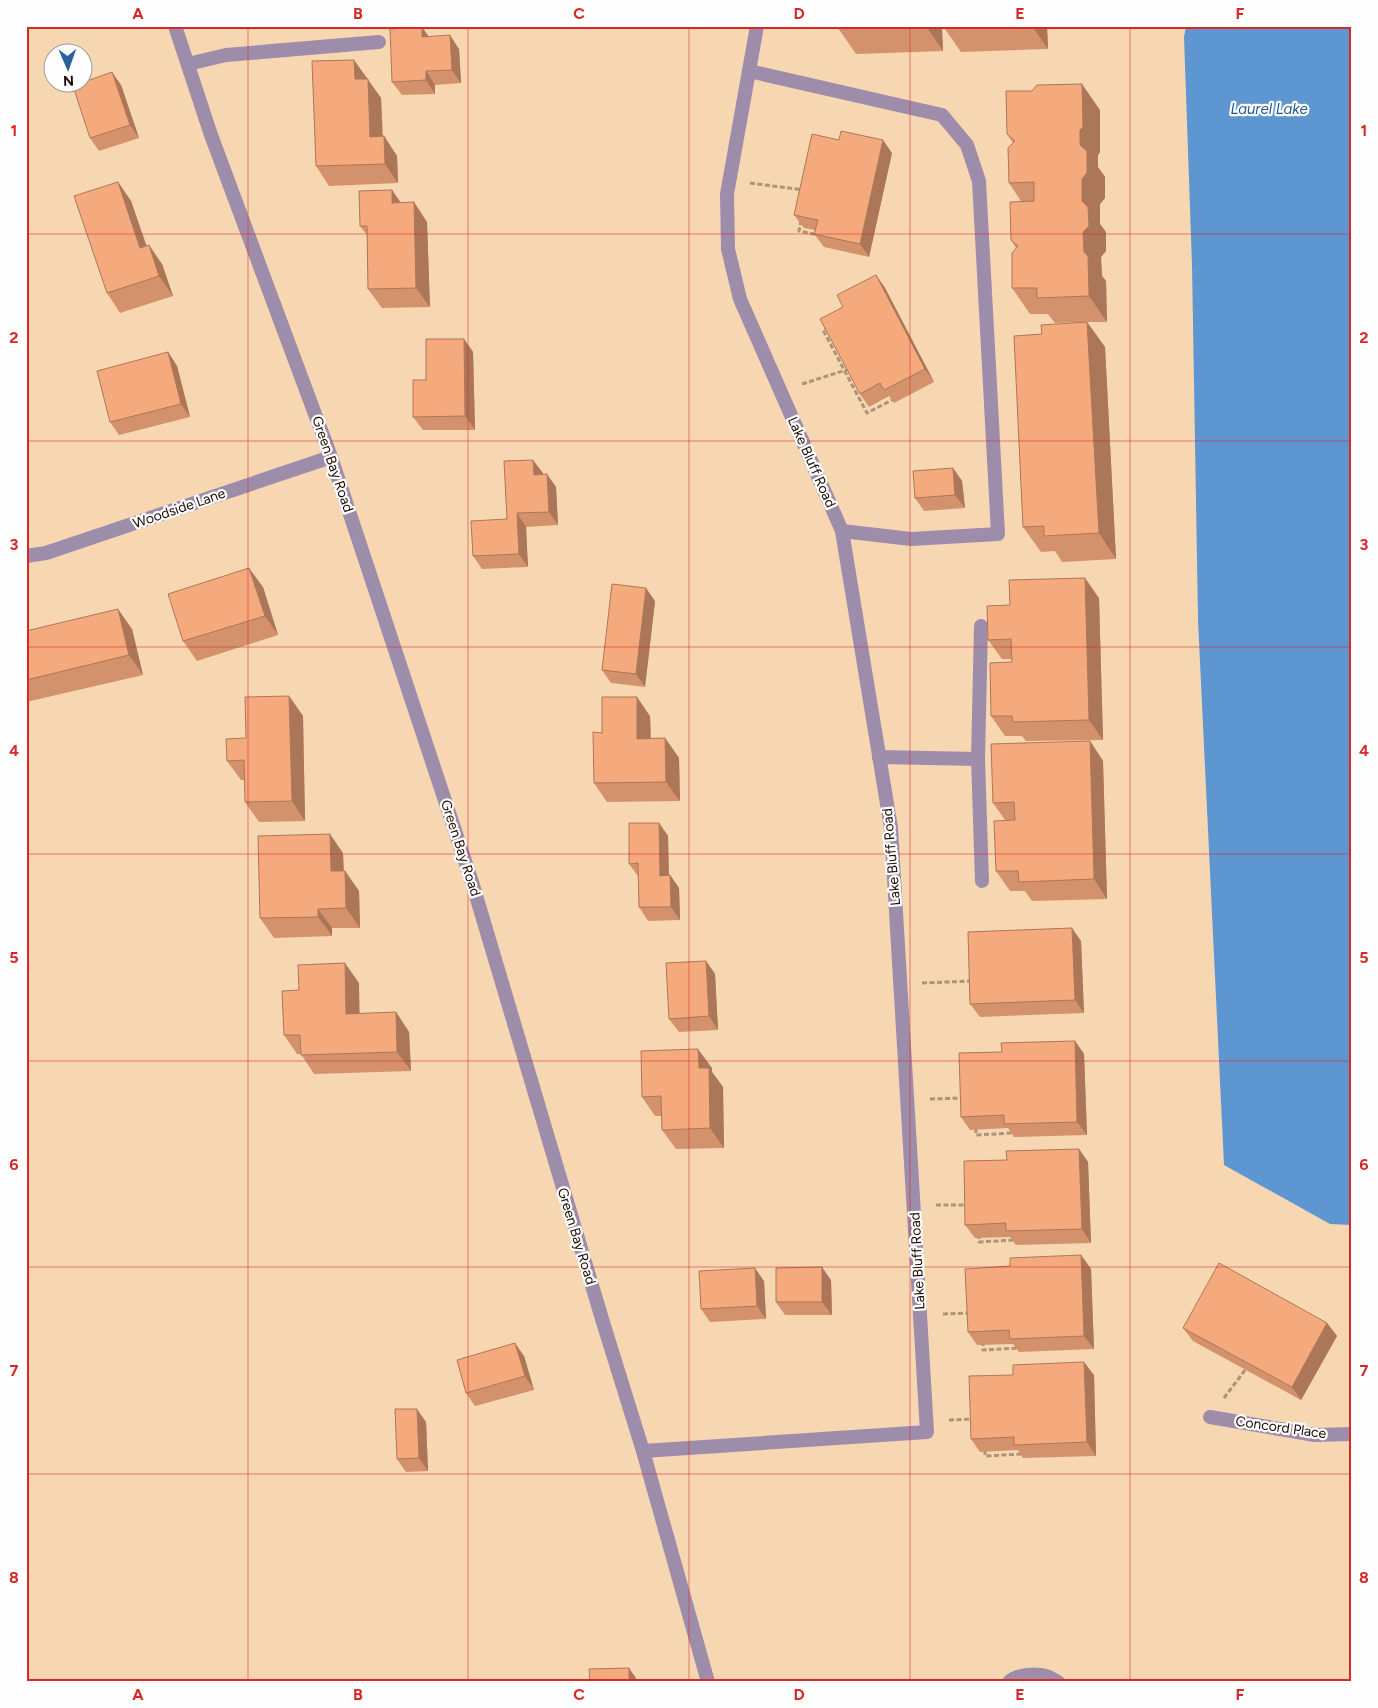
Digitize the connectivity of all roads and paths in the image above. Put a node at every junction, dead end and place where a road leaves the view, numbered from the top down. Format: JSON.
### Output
{"nodes":[{"id":1,"x":175,"y":26,"type":"edge"},
{"id":2,"x":757,"y":26,"type":"edge"},
{"id":3,"x":379,"y":42,"type":"dead end"},
{"id":4,"x":188,"y":64,"type":"junction"},
{"id":5,"x":749,"y":70,"type":"junction"},
{"id":6,"x":730,"y":180,"type":"junction"},
{"id":7,"x":808,"y":190,"type":"edge"},
{"id":8,"x":802,"y":215,"type":"edge"},
{"id":9,"x":826,"y":237,"type":"edge"},
{"id":10,"x":836,"y":323,"type":"edge"},
{"id":11,"x":849,"y":369,"type":"edge"},
{"id":12,"x":844,"y":371,"type":"junction"},
{"id":13,"x":781,"y":391,"type":"junction"},
{"id":14,"x":892,"y":400,"type":"edge"},
{"id":15,"x":331,"y":457,"type":"junction"},
{"id":16,"x":842,"y":531,"type":"junction"},
{"id":17,"x":26,"y":556,"type":"edge"},
{"id":18,"x":981,"y":626,"type":"dead end"},
{"id":19,"x":879,"y":757,"type":"junction"},
{"id":20,"x":978,"y":759,"type":"junction"},
{"id":21,"x":982,"y":881,"type":"dead end"},
{"id":22,"x":978,"y":981,"type":"edge"},
{"id":23,"x":900,"y":984,"type":"junction"},
{"id":24,"x":965,"y":1098,"type":"edge"},
{"id":25,"x":907,"y":1100,"type":"junction"},
{"id":26,"x":976,"y":1125,"type":"edge"},
{"id":27,"x":1014,"y":1133,"type":"edge"},
{"id":28,"x":968,"y":1205,"type":"edge"},
{"id":29,"x":913,"y":1206,"type":"junction"},
{"id":30,"x":978,"y":1232,"type":"edge"},
{"id":31,"x":1016,"y":1240,"type":"edge"},
{"id":32,"x":972,"y":1313,"type":"edge"},
{"id":33,"x":920,"y":1315,"type":"junction"},
{"id":34,"x":982,"y":1331,"type":"edge"},
{"id":35,"x":1019,"y":1348,"type":"edge"},
{"id":36,"x":1245,"y":1370,"type":"edge"},
{"id":37,"x":1210,"y":1417,"type":"joint"},
{"id":38,"x":974,"y":1419,"type":"edge"},
{"id":39,"x":926,"y":1422,"type":"junction"},
{"id":40,"x":1352,"y":1434,"type":"edge"},
{"id":41,"x":985,"y":1447,"type":"edge"},
{"id":42,"x":643,"y":1452,"type":"junction"},
{"id":43,"x":1023,"y":1454,"type":"edge"},
{"id":44,"x":708,"y":1682,"type":"edge"},
{"id":45,"x":1009,"y":1682,"type":"edge"},
{"id":46,"x":1058,"y":1682,"type":"edge"}],
"edges":[{"from":1,"to":4,"type":"street","name":"Green Bay Road"},
{"from":2,"to":5,"type":"street","name":"Lake Bluff Road"},
{"from":3,"to":4,"type":"street"},
{"from":4,"to":15,"type":"street","name":"Green Bay Road"},
{"from":5,"to":6,"type":"street","name":"Lake Bluff Road"},
{"from":5,"to":16,"type":"street"},
{"from":6,"to":7,"type":"path"},
{"from":6,"to":13,"type":"street","name":"Lake Bluff Road"},
{"from":8,"to":9,"type":"path"},
{"from":10,"to":12,"type":"path"},
{"from":11,"to":12,"type":"path"},
{"from":12,"to":13,"type":"path"},
{"from":12,"to":14,"type":"path"},
{"from":13,"to":16,"type":"street","name":"Lake Bluff Road"},
{"from":15,"to":17,"type":"street","name":"Woodside Lane"},
{"from":15,"to":42,"type":"street","name":"Green Bay Road"},
{"from":16,"to":19,"type":"street","name":"Lake Bluff Road"},
{"from":18,"to":20,"type":"street"},
{"from":19,"to":20,"type":"street"},
{"from":19,"to":23,"type":"street","name":"Lake Bluff Road"},
{"from":20,"to":21,"type":"street"},
{"from":22,"to":23,"type":"path"},
{"from":23,"to":25,"type":"street","name":"Lake Bluff Road"},
{"from":24,"to":25,"type":"path"},
{"from":25,"to":29,"type":"street","name":"Lake Bluff Road"},
{"from":26,"to":27,"type":"path"},
{"from":28,"to":29,"type":"path"},
{"from":29,"to":33,"type":"street","name":"Lake Bluff Road"},
{"from":30,"to":31,"type":"path"},
{"from":32,"to":33,"type":"path"},
{"from":33,"to":39,"type":"street","name":"Lake Bluff Road"},
{"from":34,"to":35,"type":"path"},
{"from":36,"to":37,"type":"path"},
{"from":37,"to":40,"type":"street","name":"Concord Place"},
{"from":38,"to":39,"type":"path"},
{"from":39,"to":42,"type":"street"},
{"from":41,"to":43,"type":"path"},
{"from":42,"to":44,"type":"street","name":"Green Bay Road"},
{"from":45,"to":46,"type":"street"}]}
